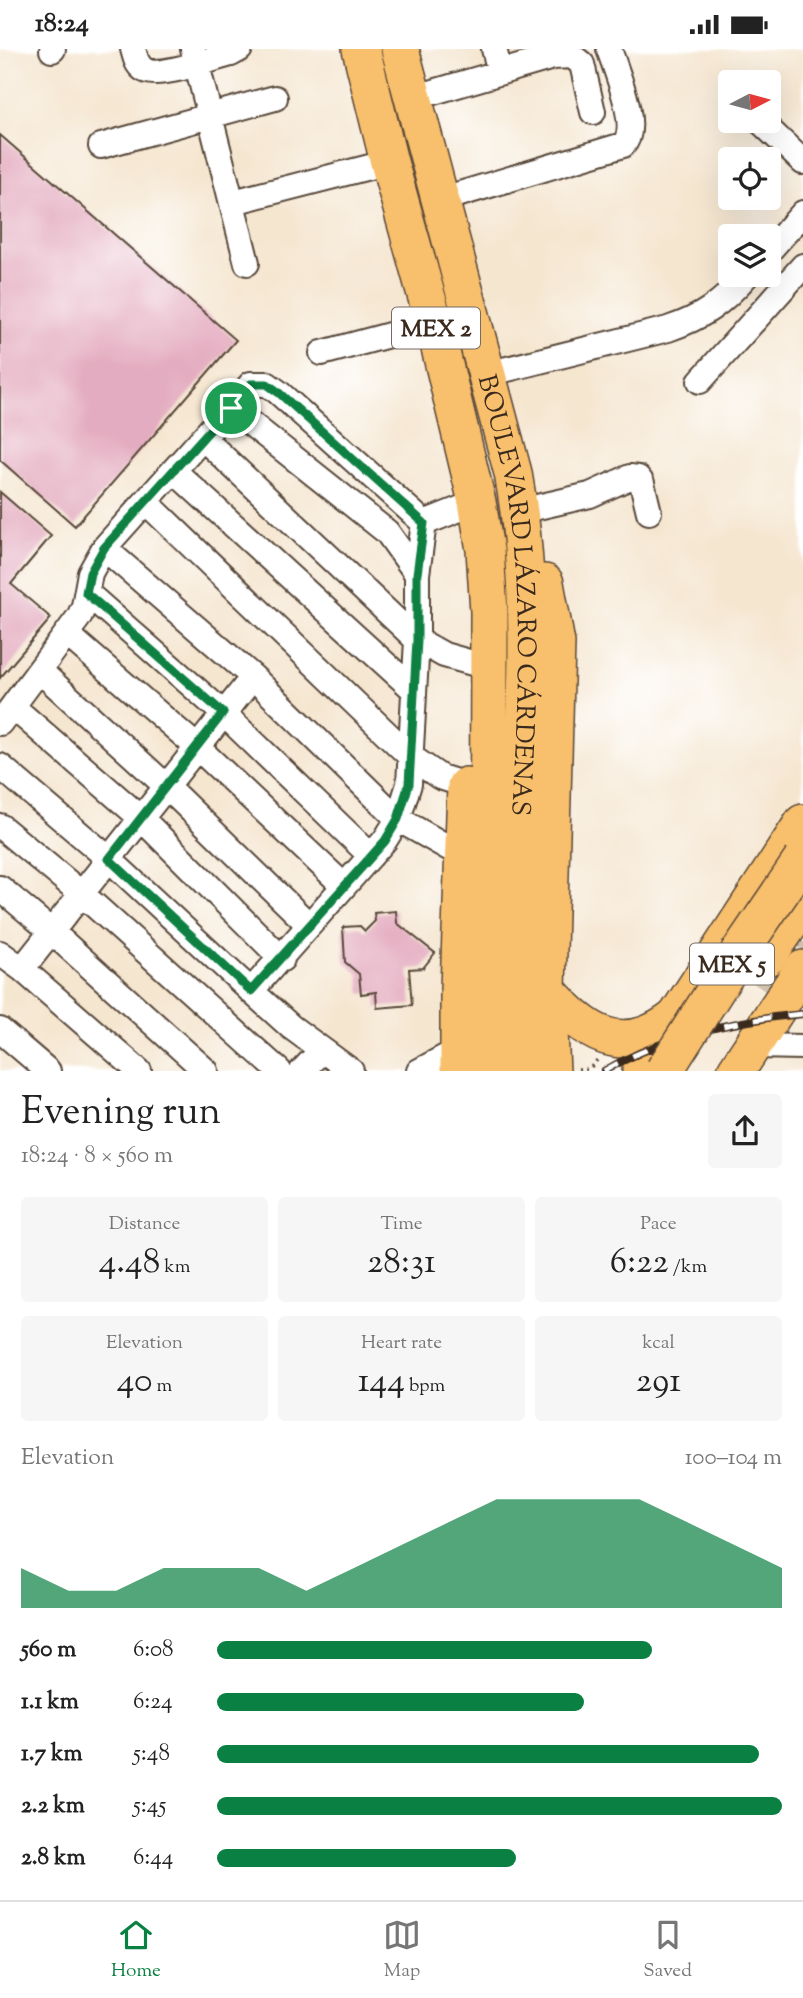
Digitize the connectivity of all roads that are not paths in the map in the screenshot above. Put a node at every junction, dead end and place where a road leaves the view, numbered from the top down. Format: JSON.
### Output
{"nodes":[{"id":1,"x":133,"y":49,"type":"edge"},
{"id":2,"x":240,"y":49,"type":"edge"},
{"id":3,"x":361,"y":49,"type":"edge"},
{"id":4,"x":400,"y":49,"type":"edge"},
{"id":5,"x":609,"y":49,"type":"edge"},
{"id":6,"x":195,"y":56,"type":"edge"},
{"id":7,"x":497,"y":61,"type":"edge"},
{"id":8,"x":275,"y":97,"type":"dead end"},
{"id":9,"x":413,"y":97,"type":"junction"},
{"id":10,"x":593,"y":112,"type":"dead end"},
{"id":11,"x":210,"y":116,"type":"junction"},
{"id":12,"x":773,"y":133,"type":"edge"},
{"id":13,"x":101,"y":146,"type":"dead end"},
{"id":14,"x":389,"y":162,"type":"junction"},
{"id":15,"x":803,"y":162,"type":"edge"},
{"id":16,"x":440,"y":200,"type":"junction"},
{"id":17,"x":233,"y":202,"type":"junction"},
{"id":18,"x":803,"y":213,"type":"edge"},
{"id":19,"x":781,"y":238,"type":"edge"},
{"id":20,"x":247,"y":263,"type":"dead end"},
{"id":21,"x":803,"y":266,"type":"edge"},
{"id":22,"x":735,"y":287,"type":"edge"},
{"id":23,"x":434,"y":323,"type":"junction"},
{"id":24,"x":322,"y":352,"type":"dead end"},
{"id":25,"x":487,"y":374,"type":"junction"},
{"id":26,"x":700,"y":381,"type":"dead end"},
{"id":27,"x":231,"y":408,"type":"junction"},
{"id":28,"x":204,"y":438,"type":"junction"},
{"id":29,"x":174,"y":471,"type":"junction"},
{"id":30,"x":146,"y":502,"type":"junction"},
{"id":31,"x":477,"y":502,"type":"junction"},
{"id":32,"x":520,"y":511,"type":"junction"},
{"id":33,"x":649,"y":512,"type":"dead end"},
{"id":34,"x":424,"y":523,"type":"junction"},
{"id":35,"x":104,"y":548,"type":"junction"},
{"id":36,"x":417,"y":574,"type":"junction"},
{"id":37,"x":86,"y":593,"type":"junction"},
{"id":38,"x":489,"y":612,"type":"junction"},
{"id":39,"x":68,"y":635,"type":"junction"},
{"id":40,"x":417,"y":640,"type":"junction"},
{"id":41,"x":476,"y":664,"type":"junction"},
{"id":42,"x":40,"y":671,"type":"junction"},
{"id":43,"x":253,"y":677,"type":"junction"},
{"id":44,"x":414,"y":690,"type":"junction"},
{"id":45,"x":223,"y":713,"type":"junction"},
{"id":46,"x":6,"y":715,"type":"edge"},
{"id":47,"x":197,"y":747,"type":"junction"},
{"id":48,"x":411,"y":757,"type":"junction"},
{"id":49,"x":0,"y":767,"type":"edge"},
{"id":50,"x":466,"y":785,"type":"junction"},
{"id":51,"x":166,"y":786,"type":"junction"},
{"id":52,"x":141,"y":818,"type":"junction"},
{"id":53,"x":398,"y":819,"type":"junction"},
{"id":54,"x":803,"y":823,"type":"edge"},
{"id":55,"x":0,"y":826,"type":"edge"},
{"id":56,"x":371,"y":856,"type":"junction"},
{"id":57,"x":463,"y":856,"type":"junction"},
{"id":58,"x":109,"y":859,"type":"junction"},
{"id":59,"x":803,"y":859,"type":"edge"},
{"id":60,"x":344,"y":886,"type":"junction"},
{"id":61,"x":0,"y":888,"type":"edge"},
{"id":62,"x":82,"y":894,"type":"junction"},
{"id":63,"x":803,"y":905,"type":"edge"},
{"id":64,"x":309,"y":925,"type":"junction"},
{"id":65,"x":52,"y":932,"type":"junction"},
{"id":66,"x":0,"y":953,"type":"edge"},
{"id":67,"x":282,"y":958,"type":"junction"},
{"id":68,"x":22,"y":969,"type":"junction"},
{"id":69,"x":803,"y":969,"type":"tunnel mouth"},
{"id":70,"x":547,"y":990,"type":"junction"},
{"id":71,"x":251,"y":991,"type":"junction"},
{"id":72,"x":676,"y":1017,"type":"junction"},
{"id":73,"x":0,"y":1030,"type":"edge"},
{"id":74,"x":803,"y":1047,"type":"edge"},
{"id":75,"x":322,"y":1050,"type":"junction"},
{"id":76,"x":744,"y":1058,"type":"edge"},
{"id":77,"x":442,"y":1067,"type":"edge"},
{"id":78,"x":48,"y":1070,"type":"edge"},
{"id":79,"x":139,"y":1070,"type":"edge"},
{"id":80,"x":206,"y":1070,"type":"edge"},
{"id":81,"x":279,"y":1070,"type":"edge"},
{"id":82,"x":302,"y":1070,"type":"edge"},
{"id":83,"x":351,"y":1070,"type":"edge"},
{"id":84,"x":488,"y":1070,"type":"edge"},
{"id":85,"x":519,"y":1070,"type":"edge"},
{"id":86,"x":551,"y":1070,"type":"edge"},
{"id":87,"x":641,"y":1070,"type":"edge"},
{"id":88,"x":664,"y":1070,"type":"edge"},
{"id":89,"x":693,"y":1070,"type":"edge"}],
"edges":[{"from":1,"to":6,"type":"street"},
{"from":2,"to":6,"type":"street"},
{"from":3,"to":14,"type":"highway","name":"BOULEVARD LÁZARO CÁRDENAS","number":"MEX 2"},
{"from":4,"to":9,"type":"highway","name":"BOULEVARD LÁZARO CÁRDENAS","number":"MEX 2"},
{"from":5,"to":16,"type":"street"},
{"from":6,"to":11,"type":"street"},
{"from":7,"to":9,"type":"street"},
{"from":7,"to":10,"type":"street"},
{"from":8,"to":11,"type":"street"},
{"from":9,"to":16,"type":"highway","name":"BOULEVARD LÁZARO CÁRDENAS","number":"MEX 2"},
{"from":11,"to":13,"type":"street"},
{"from":11,"to":17,"type":"street"},
{"from":12,"to":15,"type":"street"},
{"from":14,"to":17,"type":"street"},
{"from":14,"to":23,"type":"highway","name":"BOULEVARD LÁZARO CÁRDENAS","number":"MEX 2"},
{"from":16,"to":25,"type":"highway","name":"BOULEVARD LÁZARO CÁRDENAS","number":"MEX 2"},
{"from":17,"to":20,"type":"street"},
{"from":18,"to":19,"type":"street"},
{"from":21,"to":26,"type":"street"},
{"from":22,"to":25,"type":"street"},
{"from":23,"to":24,"type":"street"},
{"from":23,"to":31,"type":"highway","name":"BOULEVARD LÁZARO CÁRDENAS","number":"MEX 2"},
{"from":25,"to":32,"type":"highway","name":"BOULEVARD LÁZARO CÁRDENAS","number":"MEX 2"},
{"from":27,"to":28,"type":"street"},
{"from":27,"to":34,"type":"street"},
{"from":27,"to":36,"type":"street"},
{"from":28,"to":29,"type":"street"},
{"from":28,"to":40,"type":"street"},
{"from":29,"to":30,"type":"street"},
{"from":29,"to":44,"type":"street"},
{"from":30,"to":35,"type":"street"},
{"from":30,"to":48,"type":"street"},
{"from":31,"to":34,"type":"street"},
{"from":31,"to":38,"type":"highway","name":"BOULEVARD LÁZARO CÁRDENAS","number":"MEX 2"},
{"from":32,"to":33,"type":"street"},
{"from":32,"to":70,"type":"highway"},
{"from":32,"to":85,"type":"highway","name":"BOULEVARD LÁZARO CÁRDENAS","number":"MEX 2"},
{"from":34,"to":36,"type":"street"},
{"from":35,"to":37,"type":"street"},
{"from":35,"to":43,"type":"street"},
{"from":36,"to":40,"type":"street"},
{"from":37,"to":39,"type":"street"},
{"from":37,"to":45,"type":"street"},
{"from":38,"to":41,"type":"highway"},
{"from":38,"to":84,"type":"highway","name":"BOULEVARD LÁZARO CÁRDENAS","number":"MEX 2"},
{"from":39,"to":42,"type":"street"},
{"from":39,"to":47,"type":"street"},
{"from":40,"to":41,"type":"street"},
{"from":40,"to":44,"type":"street"},
{"from":41,"to":50,"type":"highway"},
{"from":42,"to":46,"type":"street"},
{"from":42,"to":51,"type":"street"},
{"from":43,"to":45,"type":"street"},
{"from":43,"to":53,"type":"street"},
{"from":44,"to":48,"type":"street"},
{"from":45,"to":47,"type":"street"},
{"from":45,"to":56,"type":"street"},
{"from":46,"to":52,"type":"street"},
{"from":47,"to":51,"type":"street"},
{"from":47,"to":60,"type":"street"},
{"from":48,"to":50,"type":"street"},
{"from":48,"to":53,"type":"street"},
{"from":49,"to":58,"type":"street"},
{"from":50,"to":57,"type":"highway"},
{"from":51,"to":52,"type":"street"},
{"from":51,"to":64,"type":"street"},
{"from":52,"to":58,"type":"street"},
{"from":52,"to":67,"type":"street"},
{"from":53,"to":56,"type":"street"},
{"from":53,"to":57,"type":"street"},
{"from":54,"to":72,"type":"highway"},
{"from":55,"to":62,"type":"street"},
{"from":56,"to":60,"type":"street"},
{"from":57,"to":77,"type":"highway"},
{"from":58,"to":62,"type":"street"},
{"from":58,"to":71,"type":"street"},
{"from":59,"to":88,"type":"highway","number":"MEX 5","bridge":true},
{"from":60,"to":64,"type":"street"},
{"from":61,"to":65,"type":"street"},
{"from":62,"to":65,"type":"street"},
{"from":62,"to":81,"type":"street"},
{"from":63,"to":89,"type":"highway","number":"MEX 5"},
{"from":64,"to":67,"type":"street"},
{"from":65,"to":68,"type":"street"},
{"from":65,"to":80,"type":"street"},
{"from":66,"to":68,"type":"street"},
{"from":67,"to":71,"type":"street"},
{"from":68,"to":79,"type":"street"},
{"from":69,"to":76,"type":"highway"},
{"from":70,"to":72,"type":"highway"},
{"from":70,"to":86,"type":"highway"},
{"from":71,"to":75,"type":"street"},
{"from":72,"to":87,"type":"highway"},
{"from":73,"to":78,"type":"street"},
{"from":74,"to":76,"type":"street"},
{"from":75,"to":82,"type":"street"},
{"from":75,"to":83,"type":"street"}]}
